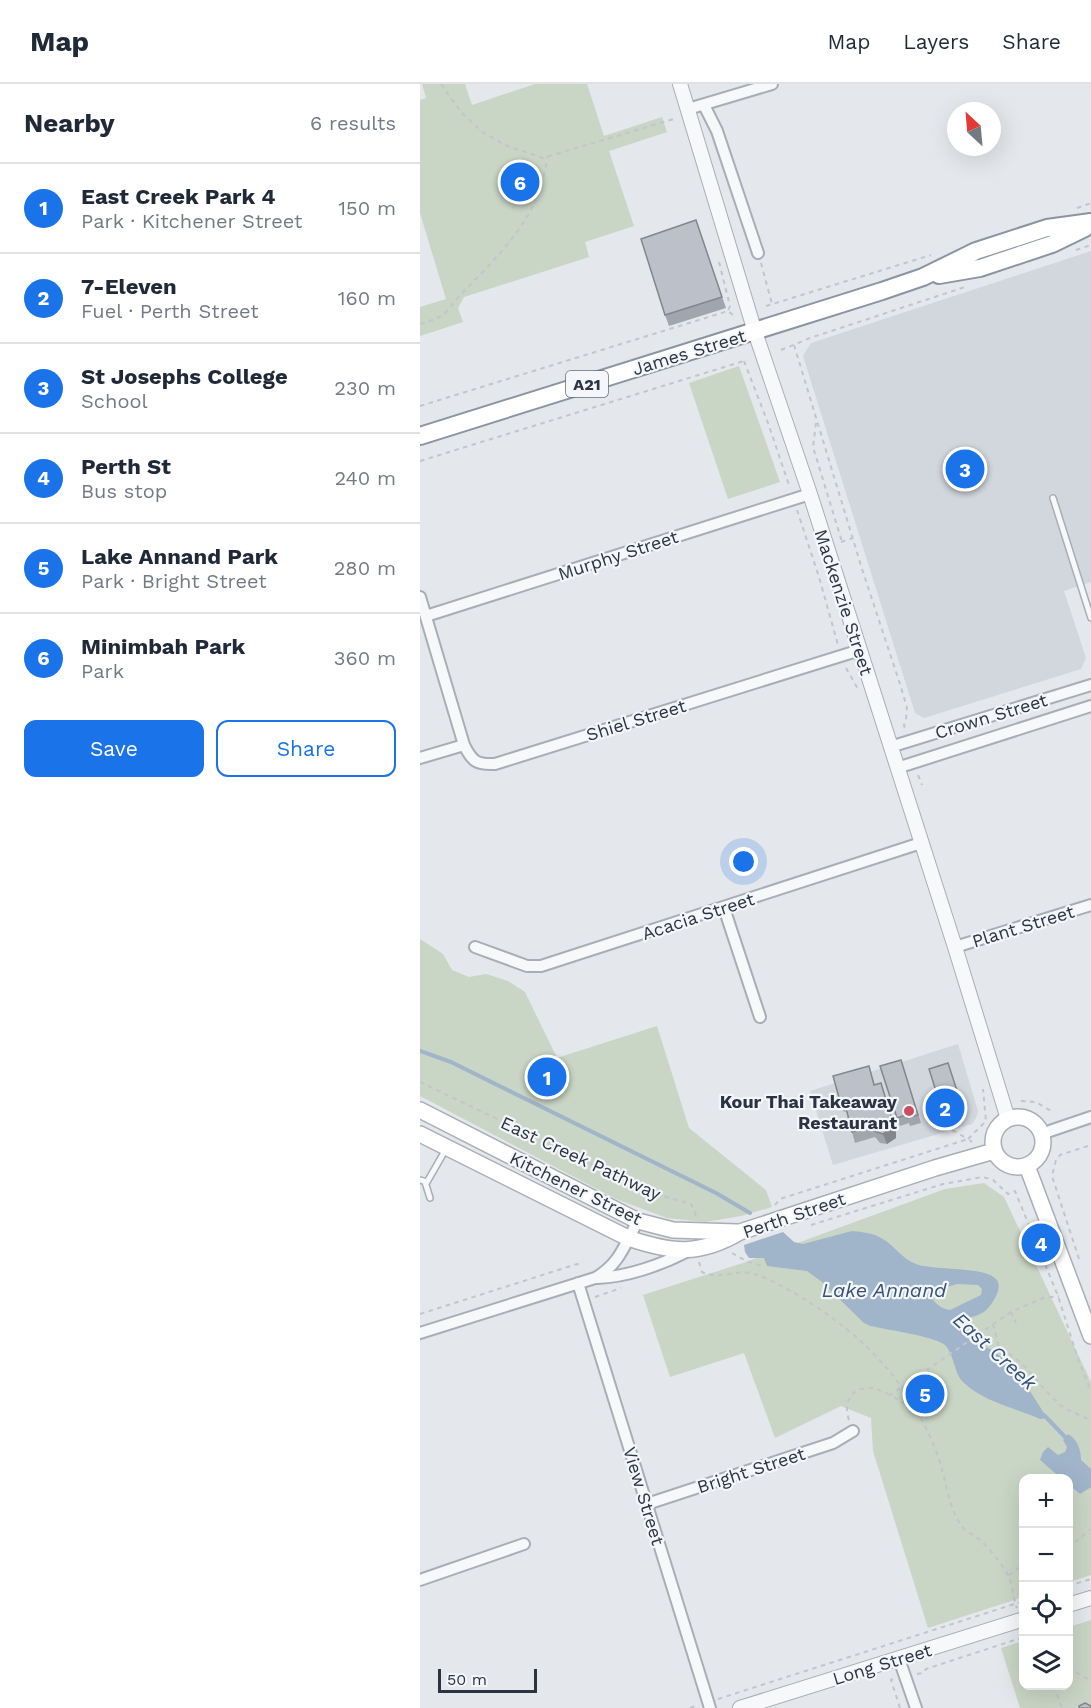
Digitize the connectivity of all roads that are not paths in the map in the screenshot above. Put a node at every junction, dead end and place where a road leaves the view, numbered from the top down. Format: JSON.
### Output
{"nodes":[{"id":1,"x":681,"y":84,"type":"edge"},
{"id":2,"x":772,"y":84,"type":"edge"},
{"id":3,"x":704,"y":105,"type":"junction"},
{"id":4,"x":683,"y":114,"type":"junction"},
{"id":5,"x":1091,"y":223,"type":"edge"},
{"id":6,"x":758,"y":253,"type":"road end"},
{"id":7,"x":755,"y":332,"type":"junction"},
{"id":8,"x":420,"y":436,"type":"edge"},
{"id":9,"x":810,"y":494,"type":"junction"},
{"id":10,"x":1053,"y":498,"type":"dead end"},
{"id":11,"x":420,"y":597,"type":"edge"},
{"id":12,"x":426,"y":616,"type":"junction"},
{"id":13,"x":1091,"y":618,"type":"edge"},
{"id":14,"x":860,"y":650,"type":"junction"},
{"id":15,"x":1091,"y":685,"type":"edge"},
{"id":16,"x":1091,"y":706,"type":"edge"},
{"id":17,"x":464,"y":745,"type":"junction"},
{"id":18,"x":890,"y":747,"type":"junction"},
{"id":19,"x":420,"y":758,"type":"edge"},
{"id":20,"x":897,"y":768,"type":"junction"},
{"id":21,"x":921,"y":843,"type":"junction"},
{"id":22,"x":1091,"y":905,"type":"edge"},
{"id":23,"x":724,"y":908,"type":"junction"},
{"id":24,"x":475,"y":946,"type":"dead end"},
{"id":25,"x":955,"y":947,"type":"junction"},
{"id":26,"x":760,"y":1017,"type":"dead end"},
{"id":27,"x":420,"y":1110,"type":"edge"},
{"id":28,"x":1091,"y":1117,"type":"edge"},
{"id":29,"x":1008,"y":1119,"type":"junction"},
{"id":30,"x":420,"y":1134,"type":"edge"},
{"id":31,"x":1041,"y":1134,"type":"junction"},
{"id":32,"x":447,"y":1148,"type":"junction"},
{"id":33,"x":994,"y":1151,"type":"junction"},
{"id":34,"x":1027,"y":1166,"type":"junction"},
{"id":35,"x":423,"y":1181,"type":"edge"},
{"id":36,"x":430,"y":1198,"type":"dead end"},
{"id":37,"x":638,"y":1221,"type":"junction"},
{"id":38,"x":740,"y":1232,"type":"junction"},
{"id":39,"x":628,"y":1238,"type":"junction"},
{"id":40,"x":692,"y":1250,"type":"junction"},
{"id":41,"x":595,"y":1278,"type":"junction"},
{"id":42,"x":578,"y":1283,"type":"junction"},
{"id":43,"x":420,"y":1333,"type":"edge"},
{"id":44,"x":1091,"y":1336,"type":"edge"},
{"id":45,"x":853,"y":1431,"type":"road end"},
{"id":46,"x":647,"y":1504,"type":"junction"},
{"id":47,"x":524,"y":1544,"type":"dead end"},
{"id":48,"x":420,"y":1580,"type":"edge"},
{"id":49,"x":1091,"y":1598,"type":"edge"},
{"id":50,"x":1073,"y":1603,"type":"edge"},
{"id":51,"x":1019,"y":1620,"type":"edge"},
{"id":52,"x":899,"y":1659,"type":"junction"},
{"id":53,"x":709,"y":1705,"type":"edge"},
{"id":54,"x":740,"y":1708,"type":"edge"},
{"id":55,"x":916,"y":1708,"type":"edge"}],
"edges":[{"from":1,"to":4,"type":"street","name":"Mackenzie Street"},
{"from":2,"to":3,"type":"street"},
{"from":3,"to":4,"type":"street"},
{"from":3,"to":6,"type":"street"},
{"from":4,"to":7,"type":"street","name":"Mackenzie Street"},
{"from":5,"to":7,"type":"highway","name":"James Street","number":"A21"},
{"from":7,"to":8,"type":"highway","name":"James Street","number":"A21"},
{"from":7,"to":9,"type":"street","name":"Mackenzie Street"},
{"from":9,"to":12,"type":"street","name":"Murphy Street"},
{"from":9,"to":14,"type":"street","name":"Mackenzie Street"},
{"from":10,"to":13,"type":"lane"},
{"from":11,"to":12,"type":"street"},
{"from":12,"to":17,"type":"street"},
{"from":14,"to":17,"type":"street","name":"Shiel Street"},
{"from":14,"to":18,"type":"street","name":"Mackenzie Street"},
{"from":15,"to":18,"type":"street","name":"Crown Street"},
{"from":16,"to":20,"type":"street","name":"Crown Street"},
{"from":17,"to":19,"type":"street"},
{"from":18,"to":20,"type":"street","name":"Mackenzie Street"},
{"from":20,"to":21,"type":"street","name":"Mackenzie Street"},
{"from":21,"to":23,"type":"street","name":"Acacia Street"},
{"from":21,"to":25,"type":"street","name":"Mackenzie Street"},
{"from":22,"to":25,"type":"street","name":"Plant Street"},
{"from":23,"to":24,"type":"street","name":"Acacia Street"},
{"from":23,"to":26,"type":"street"},
{"from":25,"to":29,"type":"street","name":"Mackenzie Street"},
{"from":27,"to":37,"type":"main road","name":"Kitchener Street"},
{"from":28,"to":31,"type":"street"},
{"from":29,"to":31,"type":"main road"},
{"from":29,"to":33,"type":"main road"},
{"from":30,"to":32,"type":"main road","name":"Kitchener Street"},
{"from":31,"to":34,"type":"main road"},
{"from":32,"to":35,"type":"lane"},
{"from":32,"to":39,"type":"main road","name":"Kitchener Street"},
{"from":33,"to":34,"type":"main road"},
{"from":33,"to":38,"type":"main road","name":"Perth Street"},
{"from":34,"to":44,"type":"main road"},
{"from":35,"to":36,"type":"lane"},
{"from":37,"to":38,"type":"main road","name":"Kitchener Street"},
{"from":37,"to":39,"type":"street","name":"Perth Street"},
{"from":38,"to":40,"type":"main road","name":"Perth Street"},
{"from":39,"to":40,"type":"main road","name":"Kitchener Street"},
{"from":39,"to":41,"type":"street","name":"Perth Street"},
{"from":40,"to":41,"type":"street","name":"Perth Street"},
{"from":41,"to":42,"type":"street","name":"Perth Street"},
{"from":42,"to":43,"type":"street","name":"Perth Street"},
{"from":42,"to":46,"type":"street","name":"View Street"},
{"from":45,"to":46,"type":"street","name":"Bright Street"},
{"from":46,"to":53,"type":"street","name":"View Street"},
{"from":47,"to":48,"type":"street"},
{"from":49,"to":50,"type":"street"},
{"from":51,"to":52,"type":"street","name":"Long Street"},
{"from":52,"to":54,"type":"street","name":"Long Street"},
{"from":52,"to":55,"type":"street"}]}
